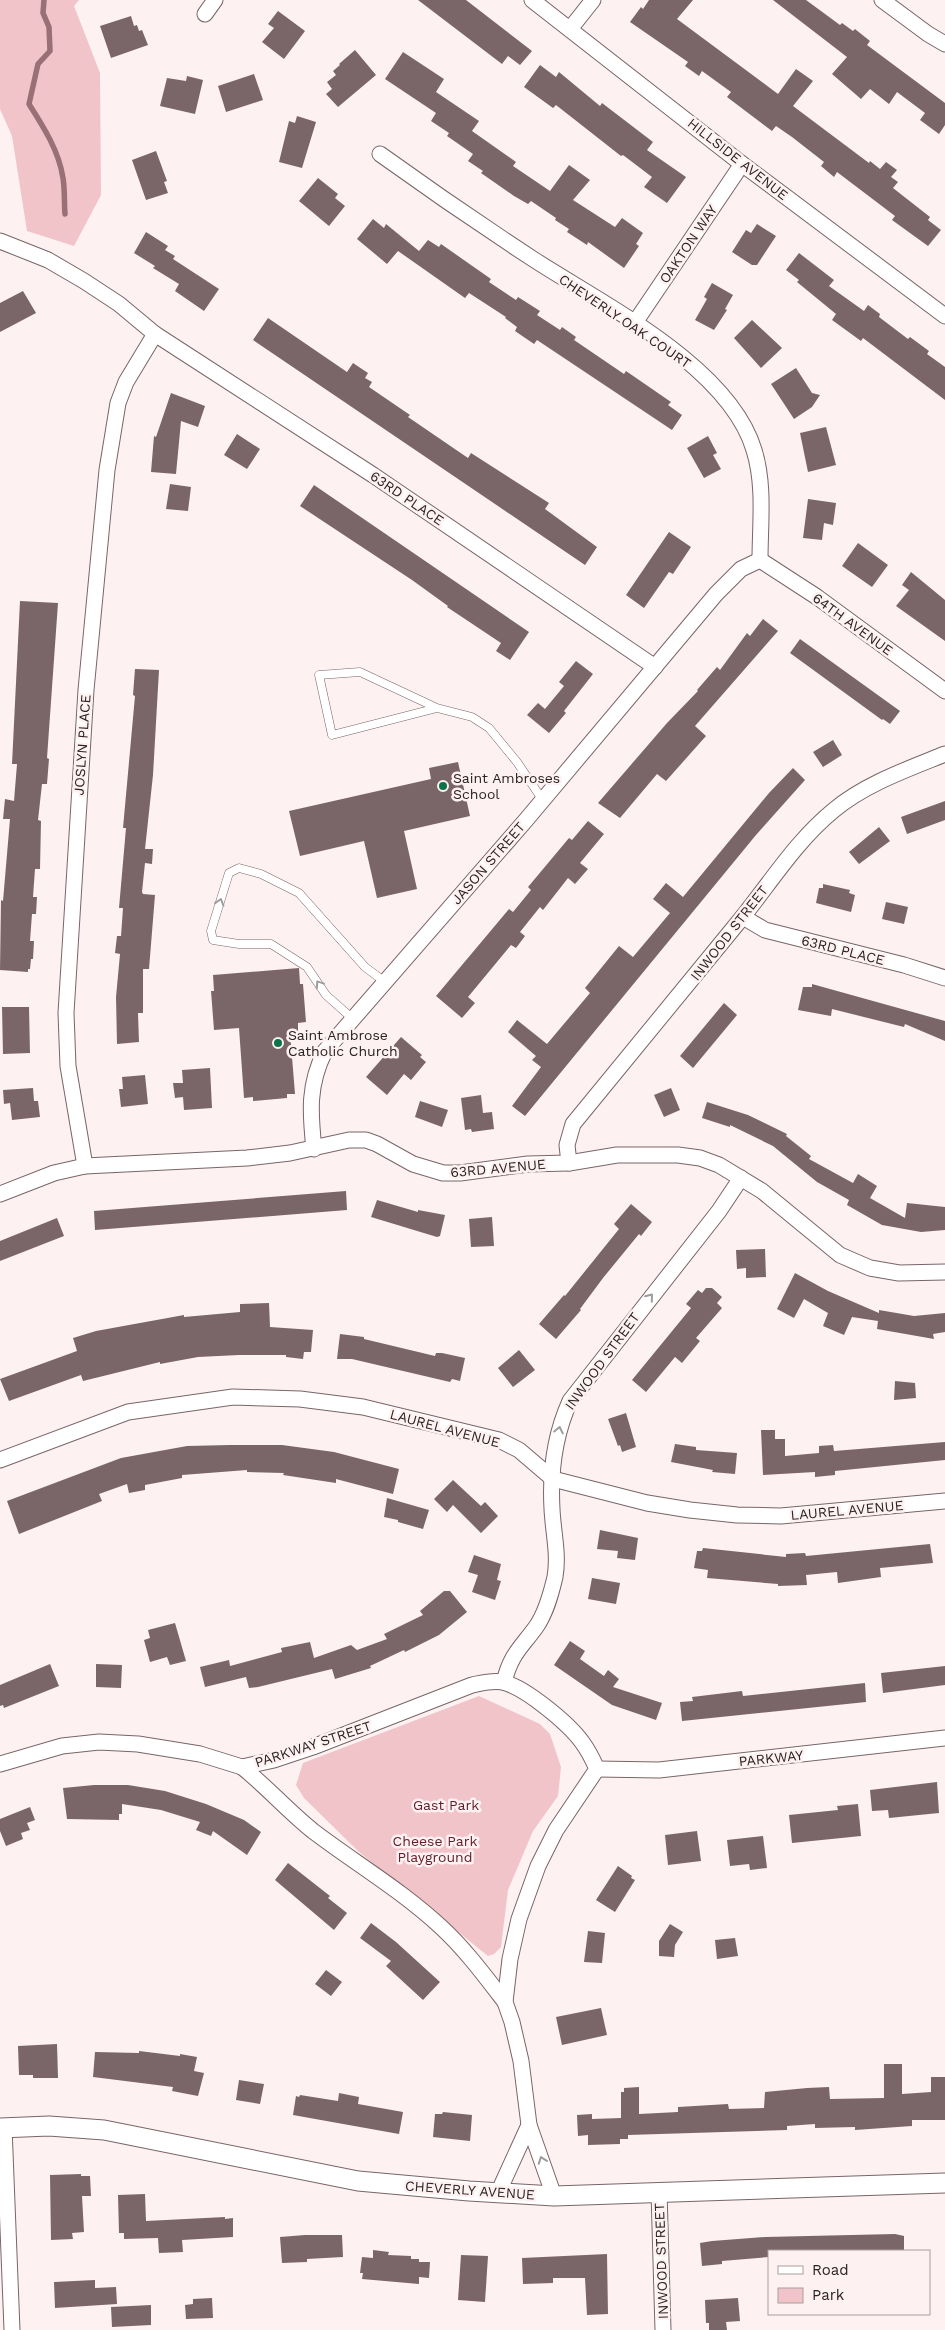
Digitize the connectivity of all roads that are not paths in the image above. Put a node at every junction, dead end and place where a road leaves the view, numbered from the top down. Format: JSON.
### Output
{"nodes":[{"id":1,"x":215,"y":0,"type":"edge"},
{"id":2,"x":532,"y":0,"type":"edge"},
{"id":3,"x":593,"y":0,"type":"edge"},
{"id":4,"x":882,"y":0,"type":"edge"},
{"id":5,"x":205,"y":14,"type":"dead end"},
{"id":6,"x":570,"y":29,"type":"junction"},
{"id":7,"x":945,"y":44,"type":"edge"},
{"id":8,"x":380,"y":154,"type":"dead end"},
{"id":9,"x":742,"y":164,"type":"junction"},
{"id":10,"x":0,"y":241,"type":"edge"},
{"id":11,"x":945,"y":316,"type":"edge"},
{"id":12,"x":634,"y":324,"type":"junction"},
{"id":13,"x":155,"y":334,"type":"junction"},
{"id":14,"x":760,"y":560,"type":"junction"},
{"id":15,"x":655,"y":666,"type":"junction"},
{"id":16,"x":945,"y":691,"type":"edge"},
{"id":17,"x":437,"y":708,"type":"junction"},
{"id":18,"x":945,"y":754,"type":"edge"},
{"id":19,"x":542,"y":800,"type":"junction"},
{"id":20,"x":743,"y":917,"type":"junction"},
{"id":21,"x":945,"y":978,"type":"edge"},
{"id":22,"x":385,"y":982,"type":"junction"},
{"id":23,"x":353,"y":1019,"type":"junction"},
{"id":24,"x":314,"y":1149,"type":"junction"},
{"id":25,"x":569,"y":1163,"type":"junction"},
{"id":26,"x":85,"y":1166,"type":"junction"},
{"id":27,"x":740,"y":1178,"type":"junction"},
{"id":28,"x":0,"y":1194,"type":"edge"},
{"id":29,"x":945,"y":1272,"type":"edge"},
{"id":30,"x":0,"y":1460,"type":"edge"},
{"id":31,"x":553,"y":1479,"type":"junction"},
{"id":32,"x":945,"y":1501,"type":"edge"},
{"id":33,"x":504,"y":1682,"type":"junction"},
{"id":34,"x":945,"y":1738,"type":"edge"},
{"id":35,"x":0,"y":1764,"type":"edge"},
{"id":36,"x":242,"y":1768,"type":"junction"},
{"id":37,"x":597,"y":1769,"type":"junction"},
{"id":38,"x":504,"y":2002,"type":"junction"},
{"id":39,"x":529,"y":2125,"type":"junction"},
{"id":40,"x":2,"y":2128,"type":"edge"},
{"id":41,"x":945,"y":2183,"type":"edge"},
{"id":42,"x":659,"y":2191,"type":"junction"},
{"id":43,"x":498,"y":2193,"type":"junction"},
{"id":44,"x":554,"y":2196,"type":"junction"},
{"id":45,"x":5,"y":2279,"type":"edge"},
{"id":46,"x":12,"y":2330,"type":"edge"},
{"id":47,"x":663,"y":2330,"type":"edge"}],
"edges":[{"from":1,"to":5,"type":"street"},
{"from":2,"to":6,"type":"street","name":"HILLSIDE AVENUE"},
{"from":3,"to":6,"type":"street"},
{"from":4,"to":7,"type":"street"},
{"from":6,"to":9,"type":"street","name":"HILLSIDE AVENUE"},
{"from":8,"to":12,"type":"street","name":"CHEVERLY OAK COURT"},
{"from":9,"to":11,"type":"street","name":"HILLSIDE AVENUE"},
{"from":9,"to":12,"type":"street","name":"OAKTON WAY"},
{"from":10,"to":13,"type":"street","name":"63RD PLACE"},
{"from":12,"to":14,"type":"street","name":"CHEVERLY OAK COURT"},
{"from":13,"to":15,"type":"street","name":"63RD PLACE"},
{"from":13,"to":26,"type":"street","name":"JOSLYN PLACE"},
{"from":14,"to":15,"type":"street","name":"JASON STREET"},
{"from":14,"to":16,"type":"street","name":"64TH AVENUE"},
{"from":15,"to":19,"type":"street","name":"JASON STREET"},
{"from":17,"to":17,"type":"lane"},
{"from":17,"to":19,"type":"lane"},
{"from":18,"to":20,"type":"street","name":"INWOOD STREET"},
{"from":19,"to":22,"type":"street","name":"JASON STREET"},
{"from":20,"to":21,"type":"street","name":"63RD PLACE"},
{"from":20,"to":25,"type":"street","name":"INWOOD STREET"},
{"from":22,"to":23,"type":"street","name":"JASON STREET"},
{"from":23,"to":22,"type":"lane","one_way":true},
{"from":23,"to":24,"type":"street","name":"JASON STREET"},
{"from":24,"to":25,"type":"street","name":"63RD AVENUE"},
{"from":24,"to":26,"type":"street","name":"63RD AVENUE"},
{"from":25,"to":27,"type":"street","name":"63RD AVENUE"},
{"from":26,"to":28,"type":"street","name":"63RD AVENUE"},
{"from":27,"to":29,"type":"street","name":"63RD AVENUE"},
{"from":31,"to":27,"type":"street","name":"INWOOD STREET","one_way":true},
{"from":30,"to":31,"type":"street","name":"LAUREL AVENUE"},
{"from":31,"to":32,"type":"street","name":"LAUREL AVENUE"},
{"from":31,"to":33,"type":"street","name":"INWOOD STREET"},
{"from":33,"to":36,"type":"street","name":"PARKWAY STREET"},
{"from":33,"to":37,"type":"street"},
{"from":34,"to":37,"type":"street","name":"PARKWAY"},
{"from":35,"to":36,"type":"street","name":"PARKWAY STREET"},
{"from":36,"to":38,"type":"street"},
{"from":37,"to":38,"type":"street"},
{"from":38,"to":39,"type":"street"},
{"from":39,"to":43,"type":"street"},
{"from":44,"to":39,"type":"street","one_way":true},
{"from":40,"to":43,"type":"street","name":"CHEVERLY AVENUE"},
{"from":40,"to":45,"type":"street"},
{"from":41,"to":42,"type":"street","name":"CHEVERLY AVENUE"},
{"from":42,"to":44,"type":"street","name":"CHEVERLY AVENUE"},
{"from":42,"to":47,"type":"street","name":"INWOOD STREET"},
{"from":43,"to":44,"type":"street","name":"CHEVERLY AVENUE"},
{"from":45,"to":46,"type":"street"}]}
